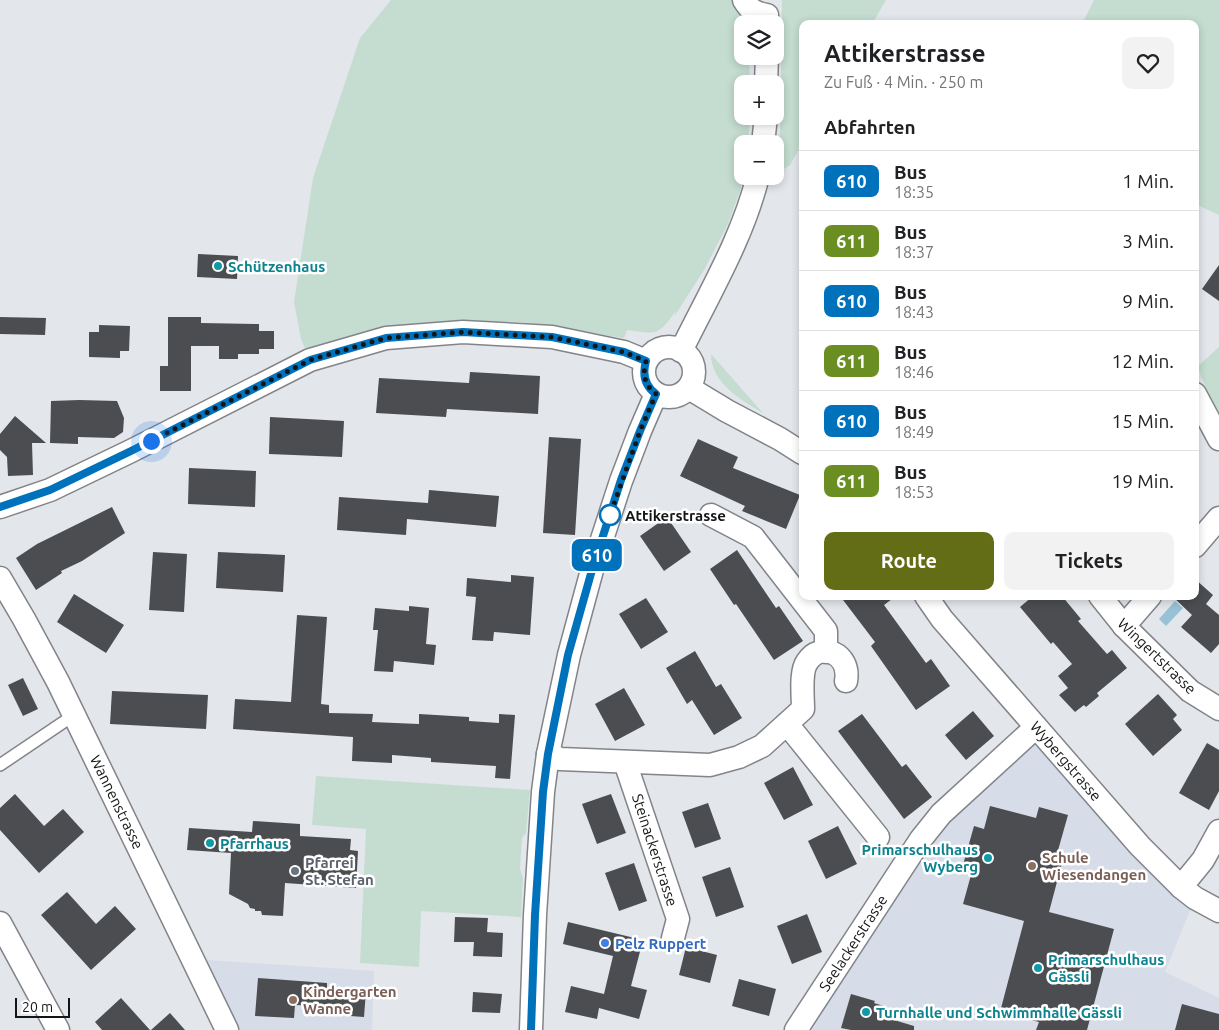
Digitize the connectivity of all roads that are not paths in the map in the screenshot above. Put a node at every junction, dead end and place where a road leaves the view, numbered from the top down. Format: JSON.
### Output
{"nodes":[{"id":1,"x":744,"y":0,"type":"edge"},
{"id":2,"x":767,"y":13,"type":"edge"},
{"id":3,"x":756,"y":185,"type":"edge"},
{"id":4,"x":681,"y":350,"type":"junction"},
{"id":5,"x":646,"y":361,"type":"junction"},
{"id":6,"x":689,"y":388,"type":"junction"},
{"id":7,"x":656,"y":394,"type":"junction"},
{"id":8,"x":1199,"y":402,"type":"edge"},
{"id":9,"x":1219,"y":439,"type":"edge"},
{"id":10,"x":799,"y":451,"type":"edge"},
{"id":11,"x":0,"y":507,"type":"edge"},
{"id":12,"x":711,"y":515,"type":"dead end"},
{"id":13,"x":1219,"y":518,"type":"edge"},
{"id":14,"x":1199,"y":541,"type":"edge"},
{"id":15,"x":0,"y":578,"type":"edge"},
{"id":16,"x":799,"y":596,"type":"edge"},
{"id":17,"x":802,"y":600,"type":"edge"},
{"id":18,"x":929,"y":600,"type":"edge"},
{"id":19,"x":1103,"y":600,"type":"edge"},
{"id":20,"x":1147,"y":600,"type":"edge"},
{"id":21,"x":1124,"y":626,"type":"junction"},
{"id":22,"x":826,"y":652,"type":"junction"},
{"id":23,"x":846,"y":681,"type":"dead end"},
{"id":24,"x":1219,"y":709,"type":"edge"},
{"id":25,"x":74,"y":715,"type":"junction"},
{"id":26,"x":787,"y":724,"type":"junction"},
{"id":27,"x":1036,"y":727,"type":"junction"},
{"id":28,"x":548,"y":754,"type":"junction"},
{"id":29,"x":626,"y":762,"type":"junction"},
{"id":30,"x":0,"y":765,"type":"edge"},
{"id":31,"x":1219,"y":831,"type":"edge"},
{"id":32,"x":878,"y":836,"type":"dead end"},
{"id":33,"x":1181,"y":886,"type":"junction"},
{"id":34,"x":1219,"y":911,"type":"edge"},
{"id":35,"x":0,"y":923,"type":"edge"},
{"id":36,"x":673,"y":938,"type":"dead end"},
{"id":37,"x":58,"y":1030,"type":"edge"},
{"id":38,"x":227,"y":1030,"type":"edge"},
{"id":39,"x":531,"y":1030,"type":"edge"},
{"id":40,"x":796,"y":1030,"type":"edge"}],
"edges":[{"from":1,"to":2,"type":"street"},
{"from":3,"to":4,"type":"street"},
{"from":4,"to":5,"type":"street"},
{"from":4,"to":6,"type":"street"},
{"from":5,"to":7,"type":"street"},
{"from":5,"to":11,"type":"street"},
{"from":6,"to":7,"type":"street"},
{"from":6,"to":10,"type":"street"},
{"from":7,"to":28,"type":"street"},
{"from":8,"to":9,"type":"street"},
{"from":12,"to":16,"type":"street"},
{"from":13,"to":14,"type":"street"},
{"from":15,"to":25,"type":"street","name":"Wannenstrasse"},
{"from":17,"to":22,"type":"street"},
{"from":18,"to":27,"type":"street","name":"Wybergstrasse"},
{"from":19,"to":21,"type":"street","name":"Wingertstrasse"},
{"from":20,"to":21,"type":"street"},
{"from":21,"to":24,"type":"street","name":"Wingertstrasse"},
{"from":22,"to":23,"type":"street"},
{"from":22,"to":26,"type":"street"},
{"from":25,"to":30,"type":"lane"},
{"from":25,"to":38,"type":"street","name":"Wannenstrasse"},
{"from":26,"to":29,"type":"street"},
{"from":26,"to":32,"type":"street"},
{"from":27,"to":33,"type":"street","name":"Wybergstrasse"},
{"from":27,"to":40,"type":"street","name":"Seelackerstrasse"},
{"from":28,"to":29,"type":"street"},
{"from":28,"to":39,"type":"street"},
{"from":29,"to":36,"type":"street","name":"Steinackerstrasse"},
{"from":31,"to":33,"type":"street"},
{"from":33,"to":34,"type":"street","name":"Wybergstrasse"},
{"from":35,"to":37,"type":"street"}]}
